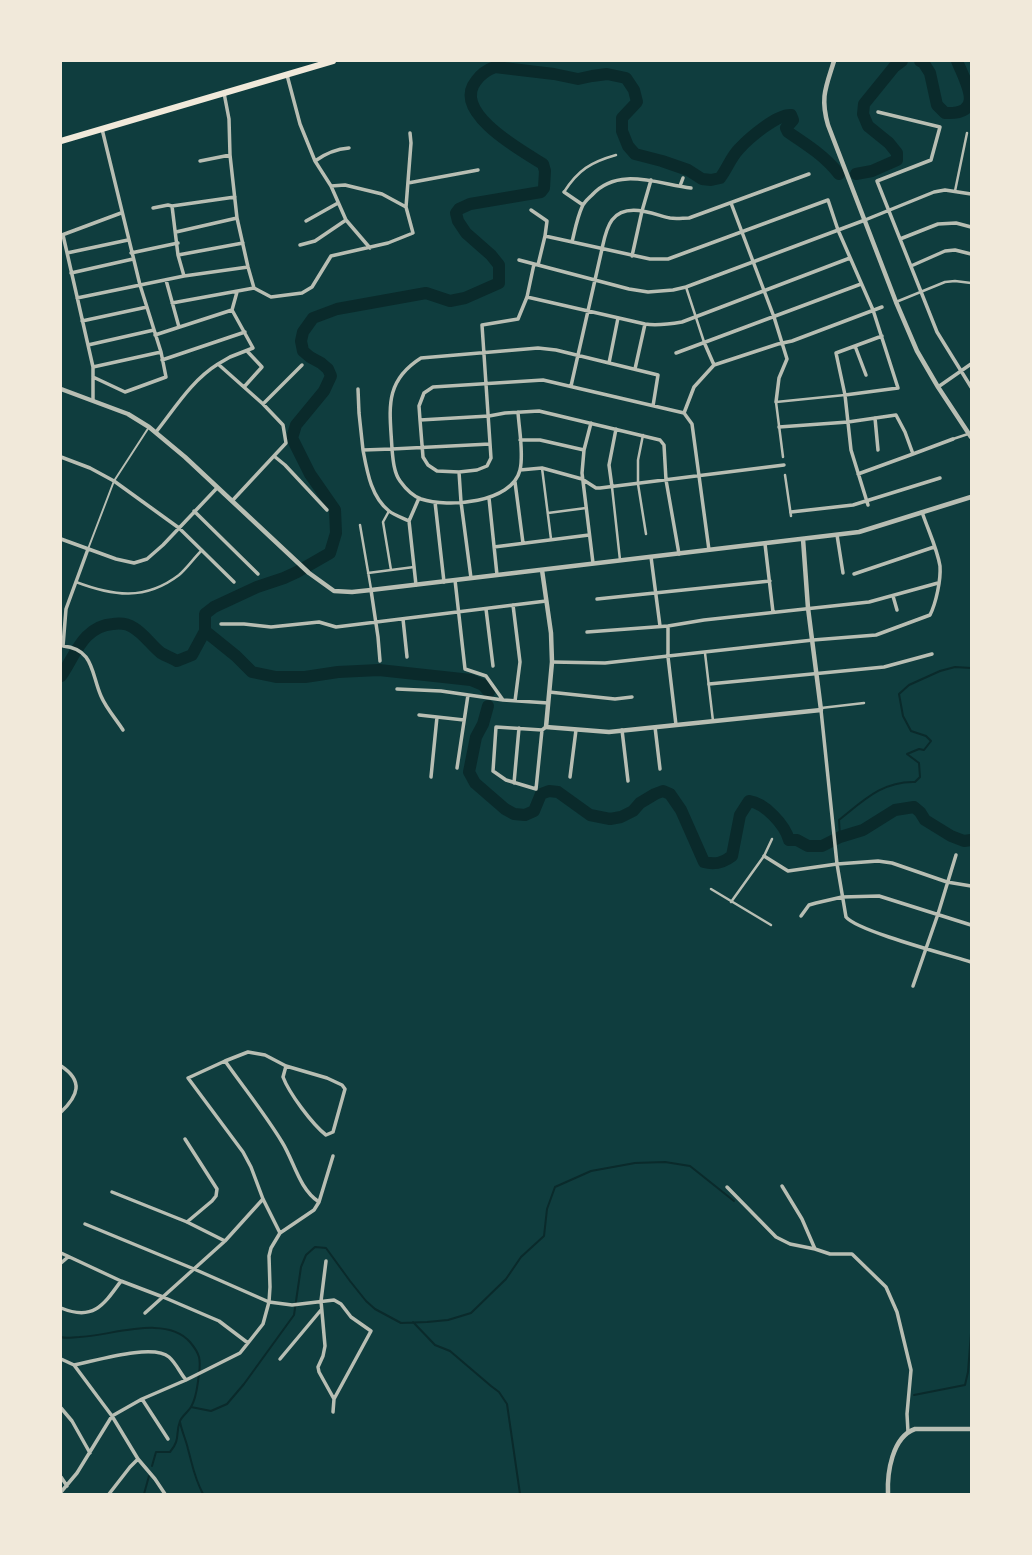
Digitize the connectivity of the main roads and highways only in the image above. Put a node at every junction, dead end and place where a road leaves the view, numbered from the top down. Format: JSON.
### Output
{"nodes":[{"id":1,"x":334,"y":61,"type":"edge"},
{"id":2,"x":61,"y":141,"type":"edge"}],
"edges":[{"from":1,"to":2,"type":"main road"}]}
